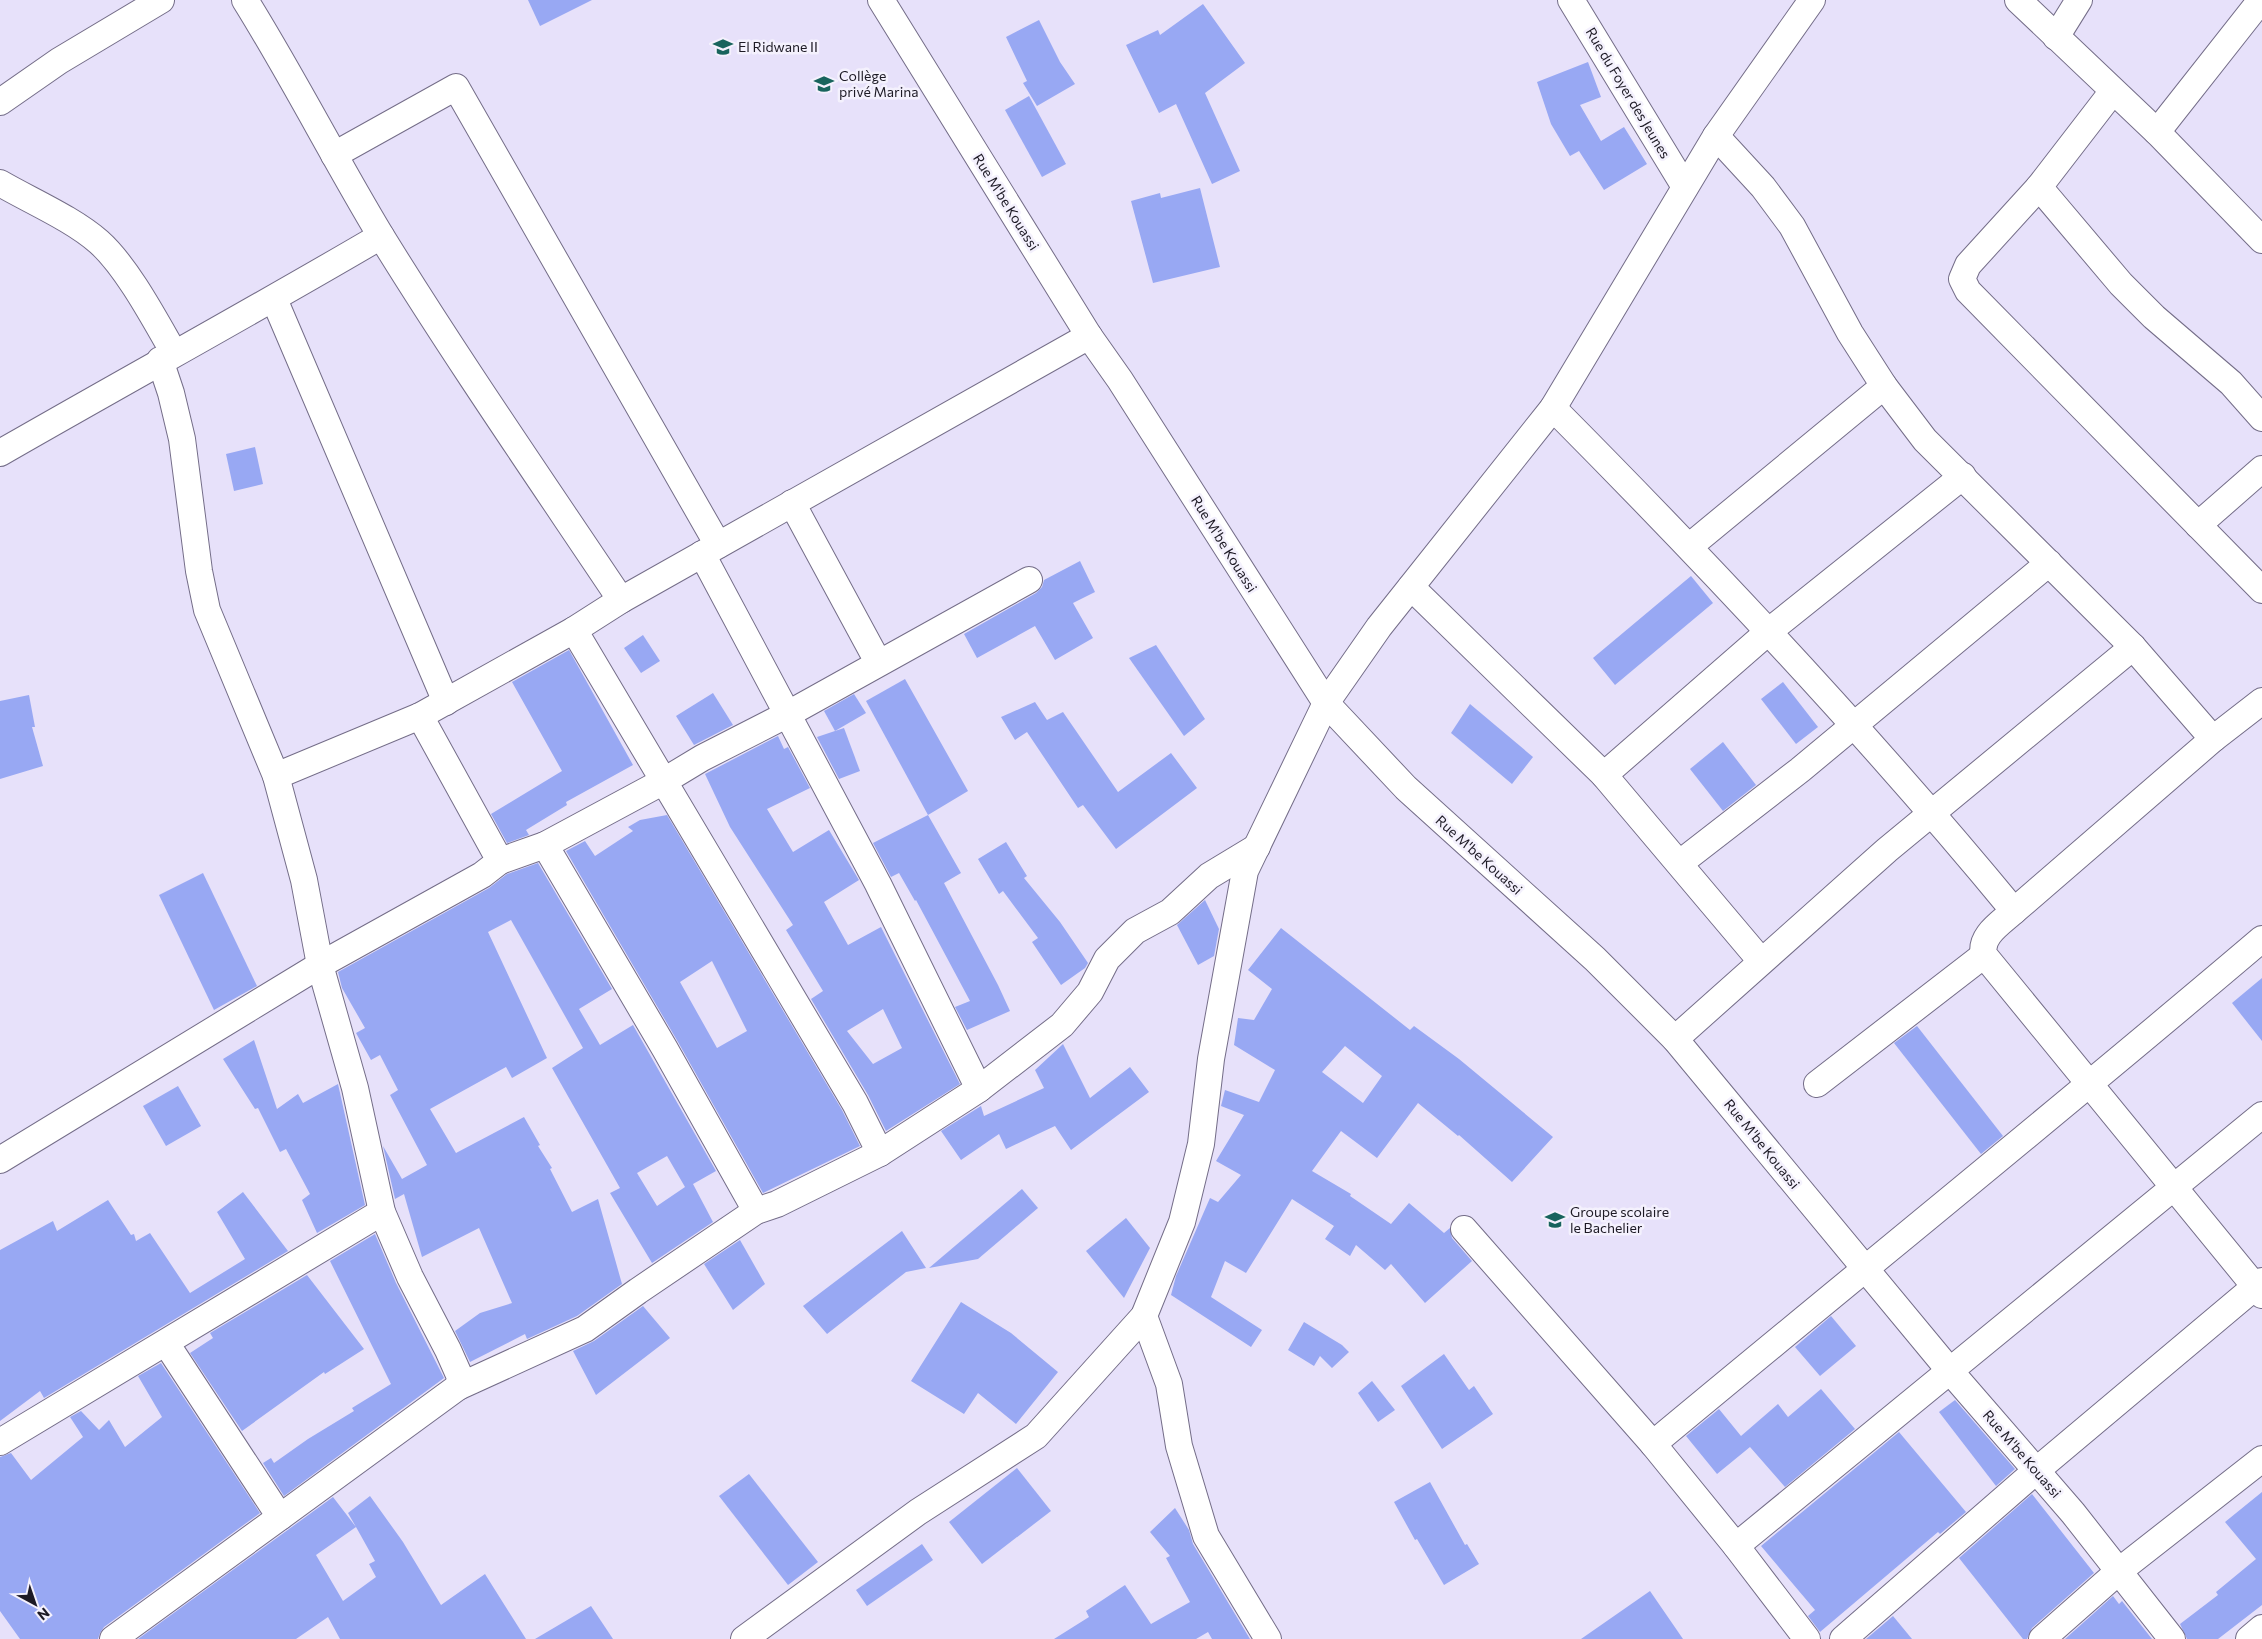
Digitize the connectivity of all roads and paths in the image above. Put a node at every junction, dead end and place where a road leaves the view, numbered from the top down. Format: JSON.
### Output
{"nodes":[{"id":1,"x":161,"y":0,"type":"edge"},
{"id":2,"x":245,"y":0,"type":"edge"},
{"id":3,"x":881,"y":0,"type":"edge"},
{"id":4,"x":1571,"y":0,"type":"edge"},
{"id":5,"x":1812,"y":0,"type":"edge"},
{"id":6,"x":2018,"y":0,"type":"edge"},
{"id":7,"x":2079,"y":0,"type":"edge"},
{"id":8,"x":2261,"y":0,"type":"edge"},
{"id":9,"x":2056,"y":37,"type":"junction"},
{"id":10,"x":2113,"y":91,"type":"junction"},
{"id":11,"x":0,"y":102,"type":"edge"},
{"id":12,"x":2157,"y":132,"type":"junction"},
{"id":13,"x":1716,"y":136,"type":"junction"},
{"id":14,"x":334,"y":156,"type":"junction"},
{"id":15,"x":0,"y":183,"type":"edge"},
{"id":16,"x":1685,"y":187,"type":"junction"},
{"id":17,"x":2039,"y":187,"type":"junction"},
{"id":18,"x":382,"y":236,"type":"junction"},
{"id":19,"x":2262,"y":238,"type":"edge"},
{"id":20,"x":274,"y":299,"type":"junction"},
{"id":21,"x":1089,"y":336,"type":"junction"},
{"id":22,"x":167,"y":357,"type":"junction"},
{"id":23,"x":1884,"y":386,"type":"junction"},
{"id":24,"x":1553,"y":408,"type":"junction"},
{"id":25,"x":2262,"y":418,"type":"edge"},
{"id":26,"x":0,"y":453,"type":"edge"},
{"id":27,"x":2262,"y":469,"type":"edge"},
{"id":28,"x":1963,"y":476,"type":"junction"},
{"id":29,"x":792,"y":503,"type":"junction"},
{"id":30,"x":2198,"y":525,"type":"junction"},
{"id":31,"x":1690,"y":546,"type":"junction"},
{"id":32,"x":710,"y":549,"type":"junction"},
{"id":33,"x":2049,"y":563,"type":"junction"},
{"id":34,"x":1028,"y":580,"type":"dead end"},
{"id":35,"x":1411,"y":588,"type":"junction"},
{"id":36,"x":2262,"y":590,"type":"edge"},
{"id":37,"x":621,"y":600,"type":"junction"},
{"id":38,"x":574,"y":630,"type":"junction"},
{"id":39,"x":1768,"y":632,"type":"junction"},
{"id":40,"x":2133,"y":647,"type":"junction"},
{"id":41,"x":878,"y":662,"type":"junction"},
{"id":42,"x":446,"y":702,"type":"junction"},
{"id":43,"x":2262,"y":702,"type":"edge"},
{"id":44,"x":1326,"y":703,"type":"junction"},
{"id":45,"x":788,"y":714,"type":"junction"},
{"id":46,"x":420,"y":716,"type":"junction"},
{"id":47,"x":1854,"y":726,"type":"junction"},
{"id":48,"x":2213,"y":739,"type":"junction"},
{"id":49,"x":1604,"y":774,"type":"junction"},
{"id":50,"x":276,"y":776,"type":"junction"},
{"id":51,"x":664,"y":781,"type":"junction"},
{"id":52,"x":1933,"y":812,"type":"junction"},
{"id":53,"x":545,"y":844,"type":"junction"},
{"id":54,"x":1257,"y":847,"type":"junction"},
{"id":55,"x":500,"y":861,"type":"junction"},
{"id":56,"x":1680,"y":864,"type":"junction"},
{"id":57,"x":2014,"y":911,"type":"junction"},
{"id":58,"x":2262,"y":940,"type":"edge"},
{"id":59,"x":1984,"y":955,"type":"junction"},
{"id":60,"x":1761,"y":961,"type":"junction"},
{"id":61,"x":320,"y":965,"type":"junction"},
{"id":62,"x":1675,"y":1040,"type":"junction"},
{"id":63,"x":1818,"y":1084,"type":"dead end"},
{"id":64,"x":2090,"y":1086,"type":"junction"},
{"id":65,"x":980,"y":1089,"type":"junction"},
{"id":66,"x":2262,"y":1115,"type":"edge"},
{"id":67,"x":880,"y":1153,"type":"junction"},
{"id":68,"x":0,"y":1160,"type":"edge"},
{"id":69,"x":2173,"y":1188,"type":"junction"},
{"id":70,"x":756,"y":1211,"type":"junction"},
{"id":71,"x":382,"y":1212,"type":"junction"},
{"id":72,"x":1464,"y":1229,"type":"dead end"},
{"id":73,"x":1864,"y":1268,"type":"junction"},
{"id":74,"x":2260,"y":1288,"type":"edge"},
{"id":75,"x":1144,"y":1316,"type":"junction"},
{"id":76,"x":166,"y":1343,"type":"junction"},
{"id":77,"x":1950,"y":1371,"type":"junction"},
{"id":78,"x":458,"y":1387,"type":"junction"},
{"id":79,"x":0,"y":1442,"type":"edge"},
{"id":80,"x":1653,"y":1444,"type":"junction"},
{"id":81,"x":2262,"y":1460,"type":"edge"},
{"id":82,"x":2037,"y":1470,"type":"junction"},
{"id":83,"x":280,"y":1517,"type":"junction"},
{"id":84,"x":1736,"y":1546,"type":"junction"},
{"id":85,"x":2119,"y":1572,"type":"junction"},
{"id":86,"x":2262,"y":1628,"type":"edge"},
{"id":87,"x":113,"y":1639,"type":"edge"},
{"id":88,"x":744,"y":1639,"type":"edge"},
{"id":89,"x":1268,"y":1639,"type":"edge"},
{"id":90,"x":1808,"y":1639,"type":"edge"},
{"id":91,"x":1843,"y":1639,"type":"edge"},
{"id":92,"x":2042,"y":1639,"type":"edge"},
{"id":93,"x":2172,"y":1639,"type":"edge"},
{"id":94,"x":2249,"y":1639,"type":"edge"}],
"edges":[{"from":1,"to":11,"type":"street"},
{"from":2,"to":14,"type":"street"},
{"from":3,"to":21,"type":"street","name":"Rue M'be Kouassi"},
{"from":4,"to":16,"type":"street","name":"Rue du Foyer des Jeunes"},
{"from":5,"to":13,"type":"street"},
{"from":6,"to":9,"type":"street"},
{"from":7,"to":9,"type":"street"},
{"from":8,"to":12,"type":"street"},
{"from":9,"to":10,"type":"street"},
{"from":10,"to":12,"type":"street"},
{"from":10,"to":17,"type":"street"},
{"from":12,"to":19,"type":"street"},
{"from":13,"to":16,"type":"street"},
{"from":13,"to":23,"type":"street"},
{"from":14,"to":18,"type":"street"},
{"from":14,"to":32,"type":"street"},
{"from":15,"to":22,"type":"street"},
{"from":16,"to":24,"type":"street"},
{"from":17,"to":25,"type":"street"},
{"from":17,"to":30,"type":"street"},
{"from":18,"to":20,"type":"street"},
{"from":18,"to":37,"type":"street"},
{"from":20,"to":22,"type":"street"},
{"from":20,"to":42,"type":"street"},
{"from":21,"to":29,"type":"street"},
{"from":21,"to":44,"type":"street","name":"Rue M'be Kouassi"},
{"from":22,"to":26,"type":"street"},
{"from":22,"to":50,"type":"street"},
{"from":23,"to":28,"type":"street"},
{"from":23,"to":31,"type":"street"},
{"from":24,"to":31,"type":"street"},
{"from":24,"to":35,"type":"street"},
{"from":27,"to":30,"type":"street"},
{"from":28,"to":33,"type":"street"},
{"from":28,"to":39,"type":"street"},
{"from":29,"to":32,"type":"street"},
{"from":29,"to":41,"type":"street"},
{"from":30,"to":36,"type":"street"},
{"from":31,"to":39,"type":"street"},
{"from":32,"to":37,"type":"street"},
{"from":32,"to":45,"type":"street"},
{"from":33,"to":40,"type":"street"},
{"from":33,"to":47,"type":"street"},
{"from":34,"to":41,"type":"street"},
{"from":35,"to":44,"type":"street"},
{"from":35,"to":49,"type":"street"},
{"from":37,"to":38,"type":"street"},
{"from":38,"to":42,"type":"street"},
{"from":38,"to":51,"type":"street"},
{"from":39,"to":47,"type":"street"},
{"from":39,"to":49,"type":"street"},
{"from":40,"to":48,"type":"street"},
{"from":40,"to":52,"type":"street"},
{"from":41,"to":45,"type":"street"},
{"from":42,"to":46,"type":"street"},
{"from":43,"to":48,"type":"street"},
{"from":44,"to":54,"type":"street"},
{"from":44,"to":62,"type":"street","name":"Rue M'be Kouassi"},
{"from":45,"to":51,"type":"street"},
{"from":45,"to":65,"type":"street"},
{"from":46,"to":50,"type":"street"},
{"from":46,"to":55,"type":"street"},
{"from":47,"to":52,"type":"street"},
{"from":47,"to":56,"type":"street"},
{"from":48,"to":57,"type":"street"},
{"from":49,"to":56,"type":"street"},
{"from":50,"to":61,"type":"street"},
{"from":51,"to":53,"type":"street"},
{"from":51,"to":67,"type":"street"},
{"from":52,"to":57,"type":"street"},
{"from":52,"to":60,"type":"street"},
{"from":53,"to":55,"type":"street"},
{"from":53,"to":70,"type":"street"},
{"from":54,"to":65,"type":"street"},
{"from":54,"to":75,"type":"street"},
{"from":55,"to":61,"type":"street"},
{"from":56,"to":60,"type":"street"},
{"from":57,"to":59,"type":"street"},
{"from":58,"to":64,"type":"street"},
{"from":59,"to":63,"type":"street"},
{"from":59,"to":64,"type":"street"},
{"from":60,"to":62,"type":"street"},
{"from":61,"to":68,"type":"street"},
{"from":61,"to":71,"type":"street"},
{"from":62,"to":73,"type":"street","name":"Rue M'be Kouassi"},
{"from":64,"to":69,"type":"street"},
{"from":64,"to":73,"type":"street"},
{"from":65,"to":67,"type":"street"},
{"from":66,"to":69,"type":"street"},
{"from":67,"to":70,"type":"street"},
{"from":69,"to":74,"type":"street"},
{"from":69,"to":77,"type":"street"},
{"from":70,"to":78,"type":"street"},
{"from":71,"to":76,"type":"street"},
{"from":71,"to":78,"type":"street"},
{"from":72,"to":80,"type":"street"},
{"from":73,"to":77,"type":"street","name":"Rue M'be Kouassi"},
{"from":73,"to":80,"type":"street"},
{"from":74,"to":82,"type":"street"},
{"from":75,"to":88,"type":"street"},
{"from":75,"to":89,"type":"street"},
{"from":76,"to":79,"type":"street"},
{"from":76,"to":83,"type":"street"},
{"from":77,"to":82,"type":"street","name":"Rue M'be Kouassi"},
{"from":77,"to":84,"type":"street"},
{"from":78,"to":83,"type":"street"},
{"from":80,"to":84,"type":"street"},
{"from":81,"to":85,"type":"street"},
{"from":82,"to":85,"type":"street","name":"Rue M'be Kouassi"},
{"from":82,"to":91,"type":"street"},
{"from":83,"to":87,"type":"street"},
{"from":84,"to":90,"type":"street"},
{"from":85,"to":92,"type":"street"},
{"from":85,"to":93,"type":"street","name":"Rue M'be Kouassi"},
{"from":86,"to":94,"type":"street"}]}
